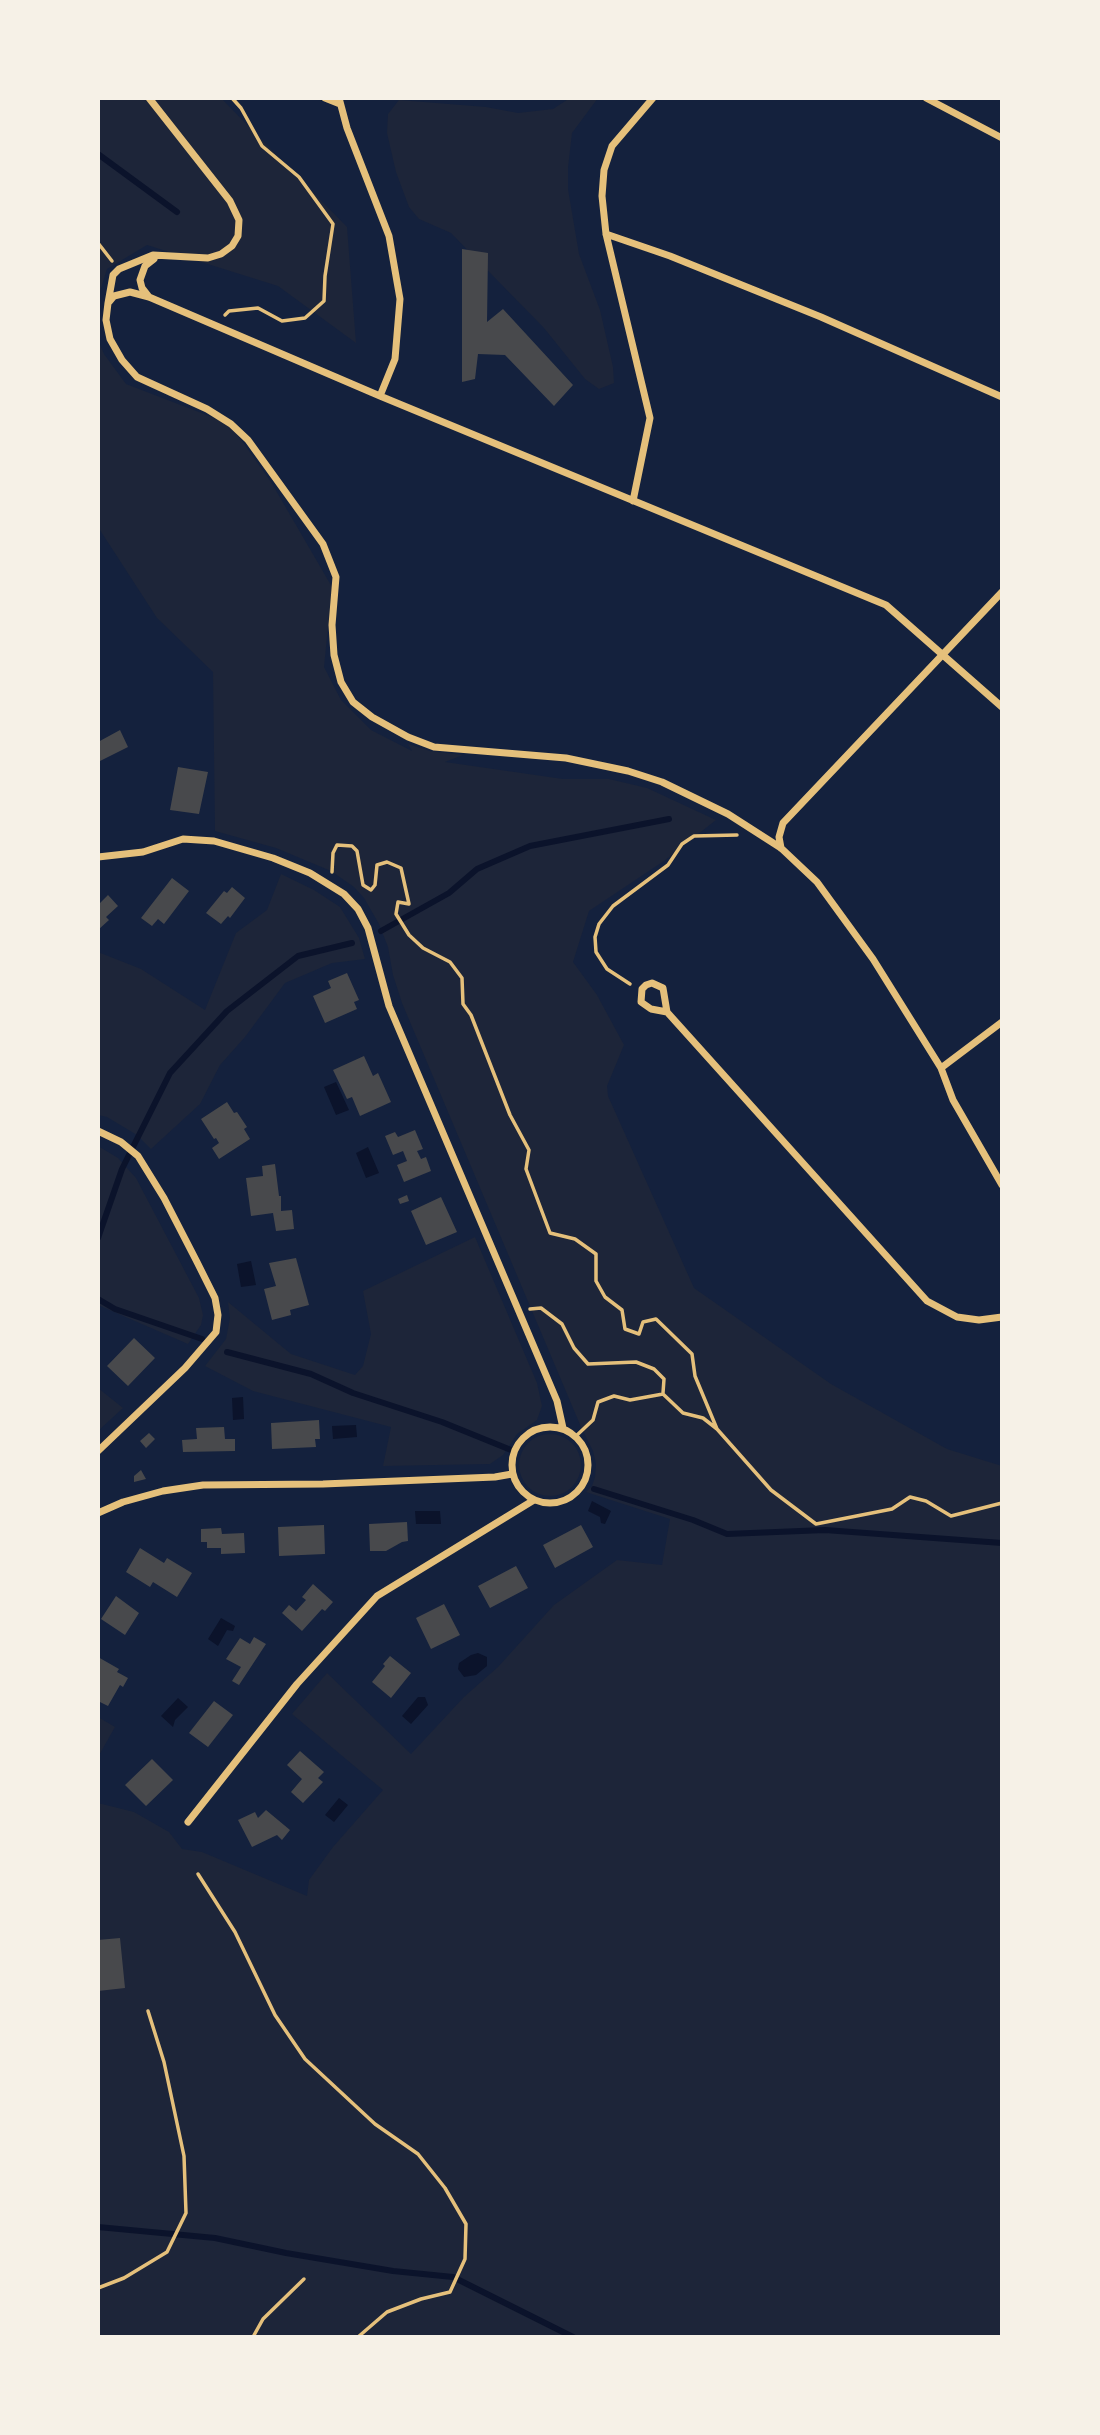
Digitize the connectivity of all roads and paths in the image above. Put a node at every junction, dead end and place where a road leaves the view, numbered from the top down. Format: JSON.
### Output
{"nodes":[{"id":1,"x":149,"y":98,"type":"edge"},
{"id":2,"x":232,"y":98,"type":"edge"},
{"id":3,"x":325,"y":98,"type":"edge"},
{"id":4,"x":653,"y":98,"type":"edge"},
{"id":5,"x":926,"y":98,"type":"edge"},
{"id":6,"x":339,"y":101,"type":"edge"},
{"id":7,"x":1002,"y":138,"type":"edge"},
{"id":8,"x":606,"y":234,"type":"junction"},
{"id":9,"x":98,"y":243,"type":"edge"},
{"id":10,"x":161,"y":256,"type":"junction"},
{"id":11,"x":119,"y":269,"type":"junction"},
{"id":12,"x":149,"y":297,"type":"junction"},
{"id":13,"x":108,"y":303,"type":"junction"},
{"id":14,"x":212,"y":325,"type":"junction"},
{"id":15,"x":380,"y":396,"type":"junction"},
{"id":16,"x":1002,"y":397,"type":"edge"},
{"id":17,"x":633,"y":500,"type":"junction"},
{"id":18,"x":1002,"y":592,"type":"edge"},
{"id":19,"x":942,"y":654,"type":"junction"},
{"id":20,"x":1002,"y":706,"type":"edge"},
{"id":21,"x":755,"y":830,"type":"junction"},
{"id":22,"x":781,"y":848,"type":"junction"},
{"id":23,"x":98,"y":857,"type":"edge"},
{"id":24,"x":332,"y":886,"type":"junction"},
{"id":25,"x":642,"y":989,"type":"junction"},
{"id":26,"x":667,"y":1012,"type":"junction"},
{"id":27,"x":1002,"y":1022,"type":"edge"},
{"id":28,"x":942,"y":1068,"type":"junction"},
{"id":29,"x":98,"y":1131,"type":"edge"},
{"id":30,"x":1002,"y":1185,"type":"edge"},
{"id":31,"x":518,"y":1311,"type":"junction"},
{"id":32,"x":1002,"y":1317,"type":"edge"},
{"id":33,"x":663,"y":1394,"type":"junction"},
{"id":34,"x":563,"y":1428,"type":"junction"},
{"id":35,"x":718,"y":1429,"type":"junction"},
{"id":36,"x":576,"y":1436,"type":"junction"},
{"id":37,"x":98,"y":1451,"type":"edge"},
{"id":38,"x":512,"y":1474,"type":"junction"},
{"id":39,"x":534,"y":1500,"type":"junction"},
{"id":40,"x":1002,"y":1503,"type":"edge"},
{"id":41,"x":98,"y":1514,"type":"edge"},
{"id":42,"x":188,"y":1822,"type":"dead end"},
{"id":43,"x":198,"y":1874,"type":"dead end"},
{"id":44,"x":148,"y":2011,"type":"dead end"},
{"id":45,"x":304,"y":2279,"type":"dead end"},
{"id":46,"x":98,"y":2288,"type":"edge"},
{"id":47,"x":253,"y":2337,"type":"edge"},
{"id":48,"x":358,"y":2337,"type":"edge"}],
"edges":[{"from":1,"to":10,"type":"street"},
{"from":2,"to":14,"type":"path"},
{"from":3,"to":6,"type":"street"},
{"from":4,"to":8,"type":"street"},
{"from":5,"to":7,"type":"street"},
{"from":6,"to":15,"type":"street"},
{"from":8,"to":16,"type":"street"},
{"from":8,"to":17,"type":"street"},
{"from":9,"to":11,"type":"path"},
{"from":10,"to":11,"type":"street"},
{"from":10,"to":12,"type":"street"},
{"from":11,"to":13,"type":"street"},
{"from":12,"to":13,"type":"street"},
{"from":12,"to":14,"type":"street"},
{"from":13,"to":21,"type":"street"},
{"from":14,"to":15,"type":"street"},
{"from":15,"to":17,"type":"street"},
{"from":17,"to":19,"type":"street"},
{"from":18,"to":19,"type":"street"},
{"from":19,"to":20,"type":"street"},
{"from":19,"to":22,"type":"street"},
{"from":21,"to":22,"type":"street"},
{"from":21,"to":25,"type":"path"},
{"from":22,"to":28,"type":"street"},
{"from":23,"to":24,"type":"street"},
{"from":24,"to":31,"type":"street"},
{"from":24,"to":35,"type":"path"},
{"from":25,"to":26,"type":"street"},
{"from":25,"to":26,"type":"street"},
{"from":26,"to":32,"type":"street"},
{"from":27,"to":28,"type":"street"},
{"from":28,"to":30,"type":"street"},
{"from":29,"to":37,"type":"street"},
{"from":31,"to":33,"type":"path"},
{"from":31,"to":34,"type":"street"},
{"from":33,"to":35,"type":"path"},
{"from":33,"to":36,"type":"path"},
{"from":34,"to":36,"type":"street"},
{"from":34,"to":38,"type":"street"},
{"from":35,"to":40,"type":"path"},
{"from":36,"to":39,"type":"street"},
{"from":38,"to":39,"type":"street"},
{"from":38,"to":41,"type":"street"},
{"from":39,"to":42,"type":"street"},
{"from":43,"to":48,"type":"path"},
{"from":44,"to":46,"type":"path"},
{"from":45,"to":47,"type":"path"}]}
